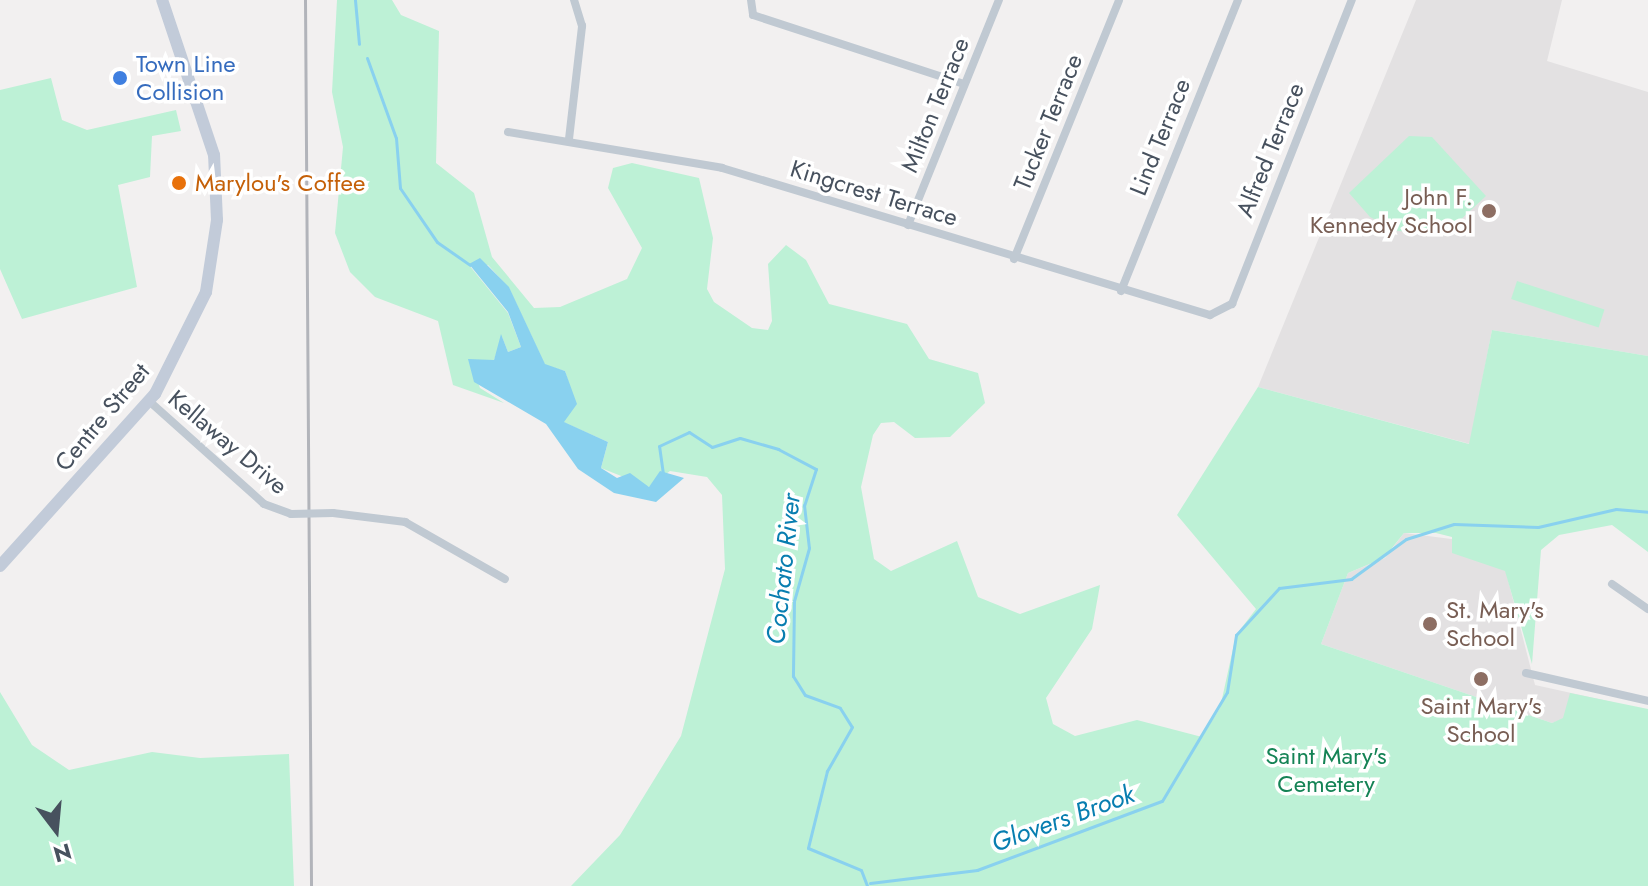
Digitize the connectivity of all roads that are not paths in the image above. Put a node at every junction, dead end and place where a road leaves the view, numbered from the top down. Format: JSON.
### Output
{"nodes":[{"id":1,"x":162,"y":0,"type":"edge"},
{"id":2,"x":574,"y":0,"type":"edge"},
{"id":3,"x":751,"y":0,"type":"edge"},
{"id":4,"x":999,"y":0,"type":"edge"},
{"id":5,"x":1119,"y":0,"type":"edge"},
{"id":6,"x":1238,"y":0,"type":"edge"},
{"id":7,"x":1352,"y":0,"type":"edge"},
{"id":8,"x":964,"y":84,"type":"junction"},
{"id":9,"x":508,"y":132,"type":"dead end"},
{"id":10,"x":569,"y":139,"type":"junction"},
{"id":11,"x":908,"y":225,"type":"junction"},
{"id":12,"x":1014,"y":259,"type":"junction"},
{"id":13,"x":1121,"y":291,"type":"junction"},
{"id":14,"x":1222,"y":312,"type":"joint"},
{"id":15,"x":149,"y":401,"type":"junction"},
{"id":16,"x":0,"y":566,"type":"edge"},
{"id":17,"x":505,"y":579,"type":"dead end"},
{"id":18,"x":1612,"y":584,"type":"dead end"},
{"id":19,"x":1648,"y":609,"type":"edge"},
{"id":20,"x":1526,"y":673,"type":"dead end"},
{"id":21,"x":1648,"y":701,"type":"edge"}],
"edges":[{"from":1,"to":15,"type":"main road","name":"Centre Street"},
{"from":2,"to":10,"type":"street"},
{"from":3,"to":8,"type":"street"},
{"from":4,"to":8,"type":"street","name":"Milton Terrace"},
{"from":5,"to":12,"type":"street","name":"Tucker Terrace"},
{"from":6,"to":13,"type":"street","name":"Lind Terrace"},
{"from":7,"to":14,"type":"street","name":"Alfred Terrace"},
{"from":8,"to":11,"type":"street","name":"Milton Terrace"},
{"from":9,"to":10,"type":"street","name":"Kingcrest Terrace"},
{"from":10,"to":11,"type":"street","name":"Kingcrest Terrace"},
{"from":11,"to":12,"type":"street","name":"Kingcrest Terrace"},
{"from":12,"to":13,"type":"street","name":"Kingcrest Terrace"},
{"from":13,"to":14,"type":"street","name":"Kingcrest Terrace"},
{"from":15,"to":16,"type":"main road","name":"Centre Street"},
{"from":15,"to":17,"type":"street","name":"Kellaway Drive","bridge":true},
{"from":18,"to":19,"type":"street"},
{"from":20,"to":21,"type":"street"}]}
